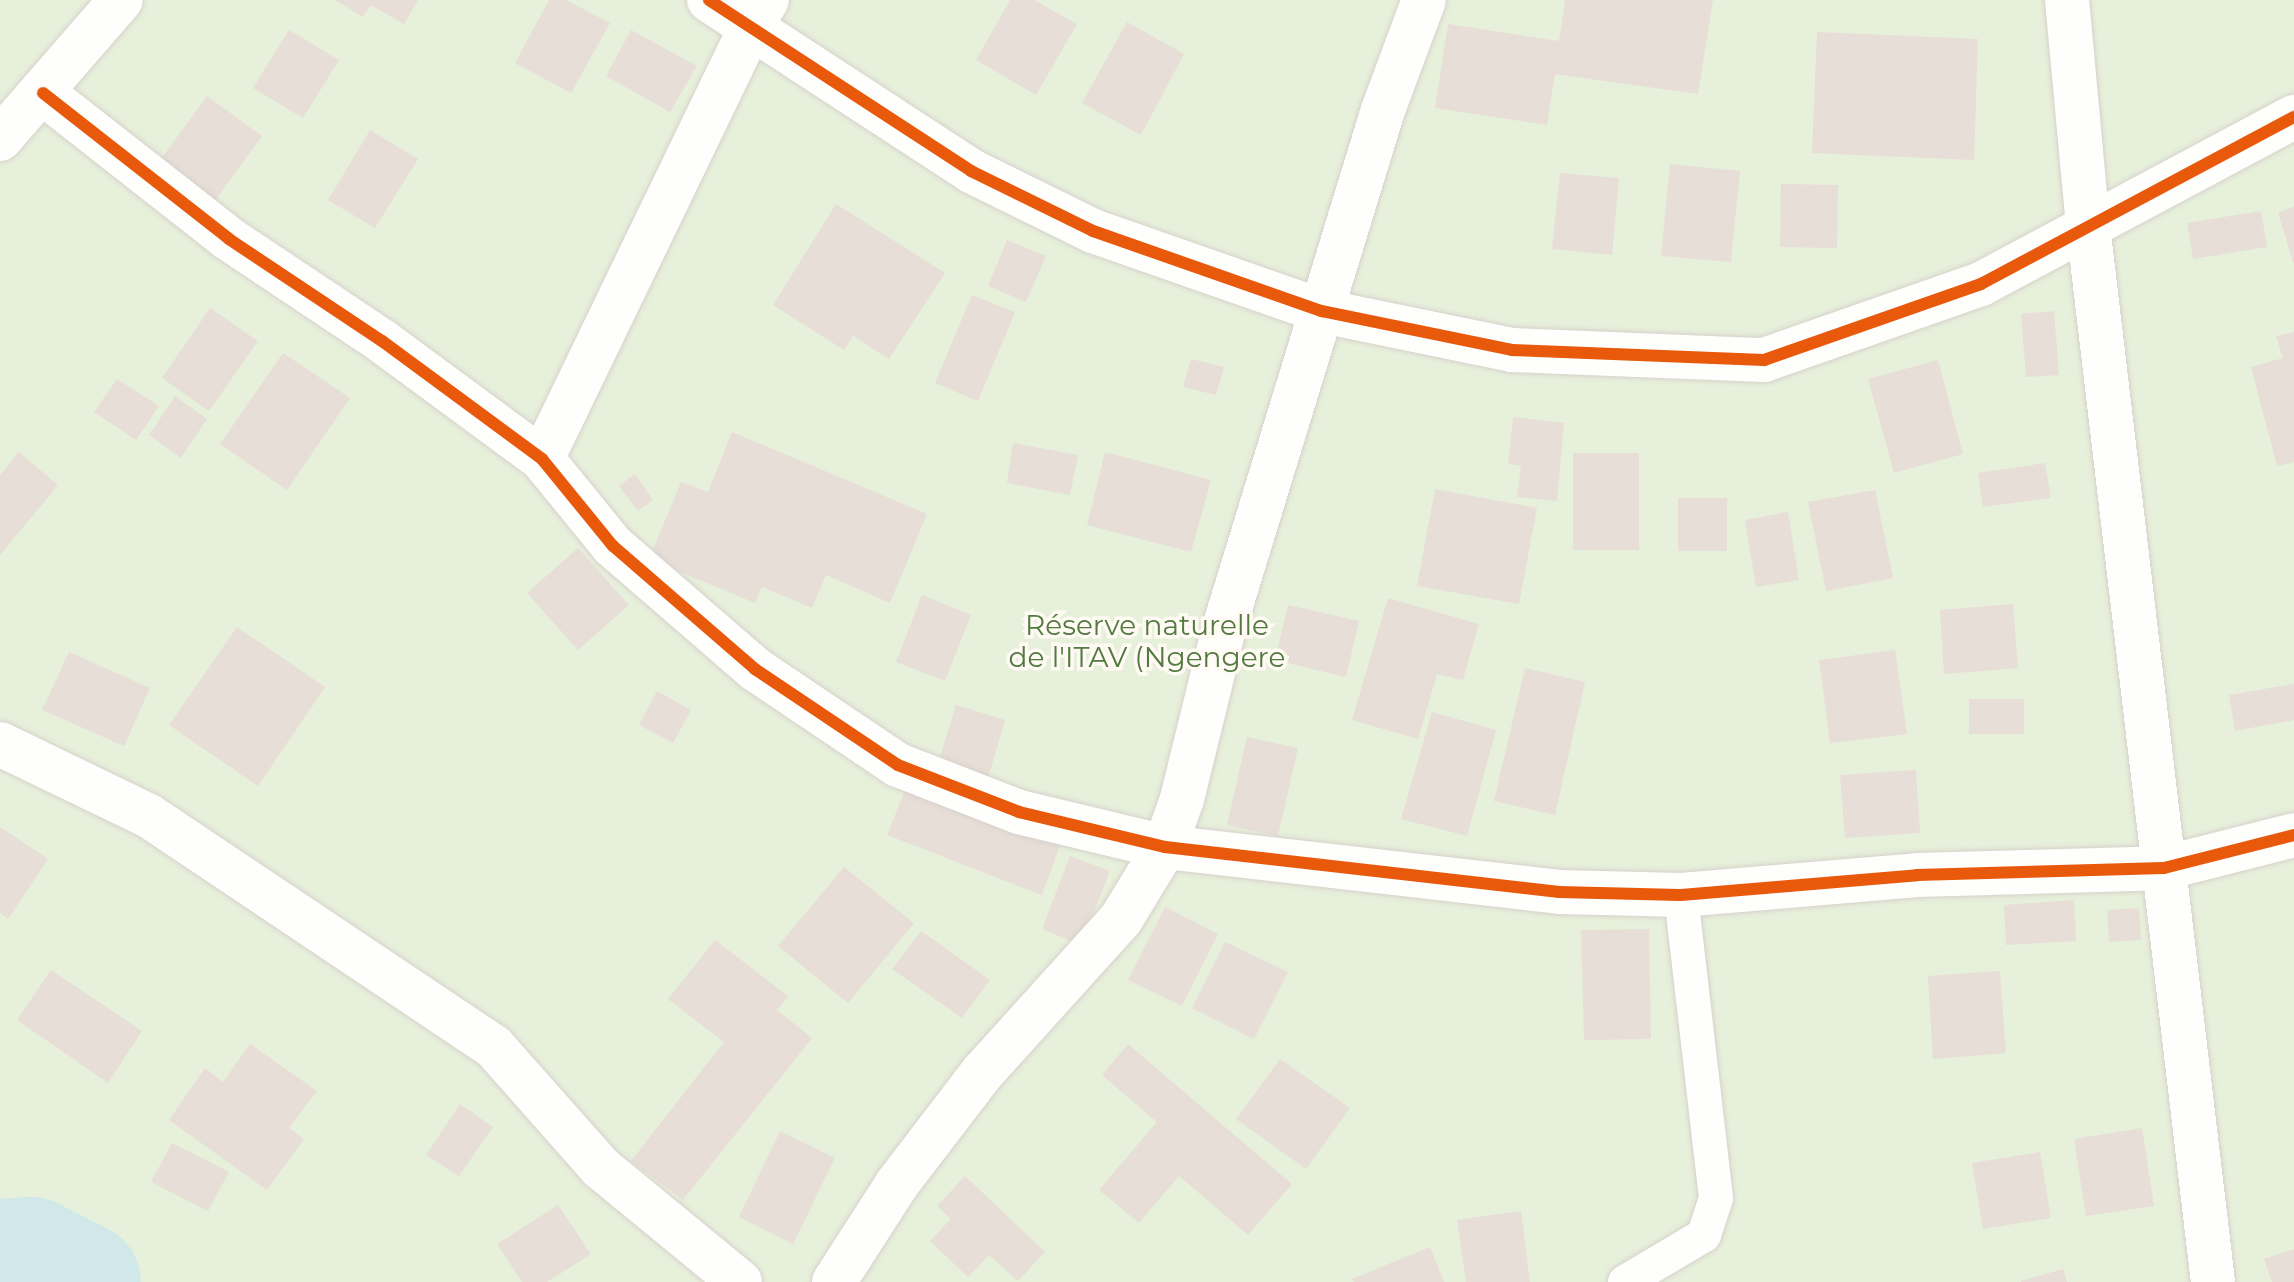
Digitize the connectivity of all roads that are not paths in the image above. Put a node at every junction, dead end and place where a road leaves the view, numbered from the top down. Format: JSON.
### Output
{"nodes":[{"id":1,"x":121,"y":0,"type":"edge"},
{"id":2,"x":709,"y":0,"type":"edge"},
{"id":3,"x":1424,"y":0,"type":"edge"},
{"id":4,"x":2067,"y":0,"type":"edge"},
{"id":5,"x":758,"y":14,"type":"edge"},
{"id":6,"x":43,"y":93,"type":"junction"},
{"id":7,"x":2294,"y":117,"type":"edge"},
{"id":8,"x":0,"y":139,"type":"edge"},
{"id":9,"x":2088,"y":226,"type":"junction"},
{"id":10,"x":1322,"y":311,"type":"junction"},
{"id":11,"x":542,"y":459,"type":"junction"},
{"id":12,"x":0,"y":744,"type":"edge"},
{"id":13,"x":2294,"y":835,"type":"edge"},
{"id":14,"x":1165,"y":847,"type":"junction"},
{"id":15,"x":2164,"y":868,"type":"junction"},
{"id":16,"x":1681,"y":895,"type":"junction"},
{"id":17,"x":740,"y":1282,"type":"edge"},
{"id":18,"x":834,"y":1282,"type":"edge"},
{"id":19,"x":1625,"y":1282,"type":"edge"},
{"id":20,"x":2213,"y":1282,"type":"edge"}],
"edges":[{"from":1,"to":6,"type":"street"},
{"from":2,"to":5,"type":"street"},
{"from":3,"to":10,"type":"street"},
{"from":4,"to":9,"type":"street"},
{"from":5,"to":10,"type":"street"},
{"from":5,"to":11,"type":"street"},
{"from":6,"to":8,"type":"street"},
{"from":6,"to":11,"type":"street"},
{"from":7,"to":9,"type":"street"},
{"from":9,"to":10,"type":"street"},
{"from":9,"to":15,"type":"street"},
{"from":10,"to":14,"type":"street"},
{"from":11,"to":14,"type":"street"},
{"from":12,"to":17,"type":"street"},
{"from":13,"to":15,"type":"street"},
{"from":14,"to":16,"type":"street"},
{"from":14,"to":18,"type":"street"},
{"from":15,"to":16,"type":"street"},
{"from":15,"to":20,"type":"street"},
{"from":16,"to":19,"type":"lane"}]}
